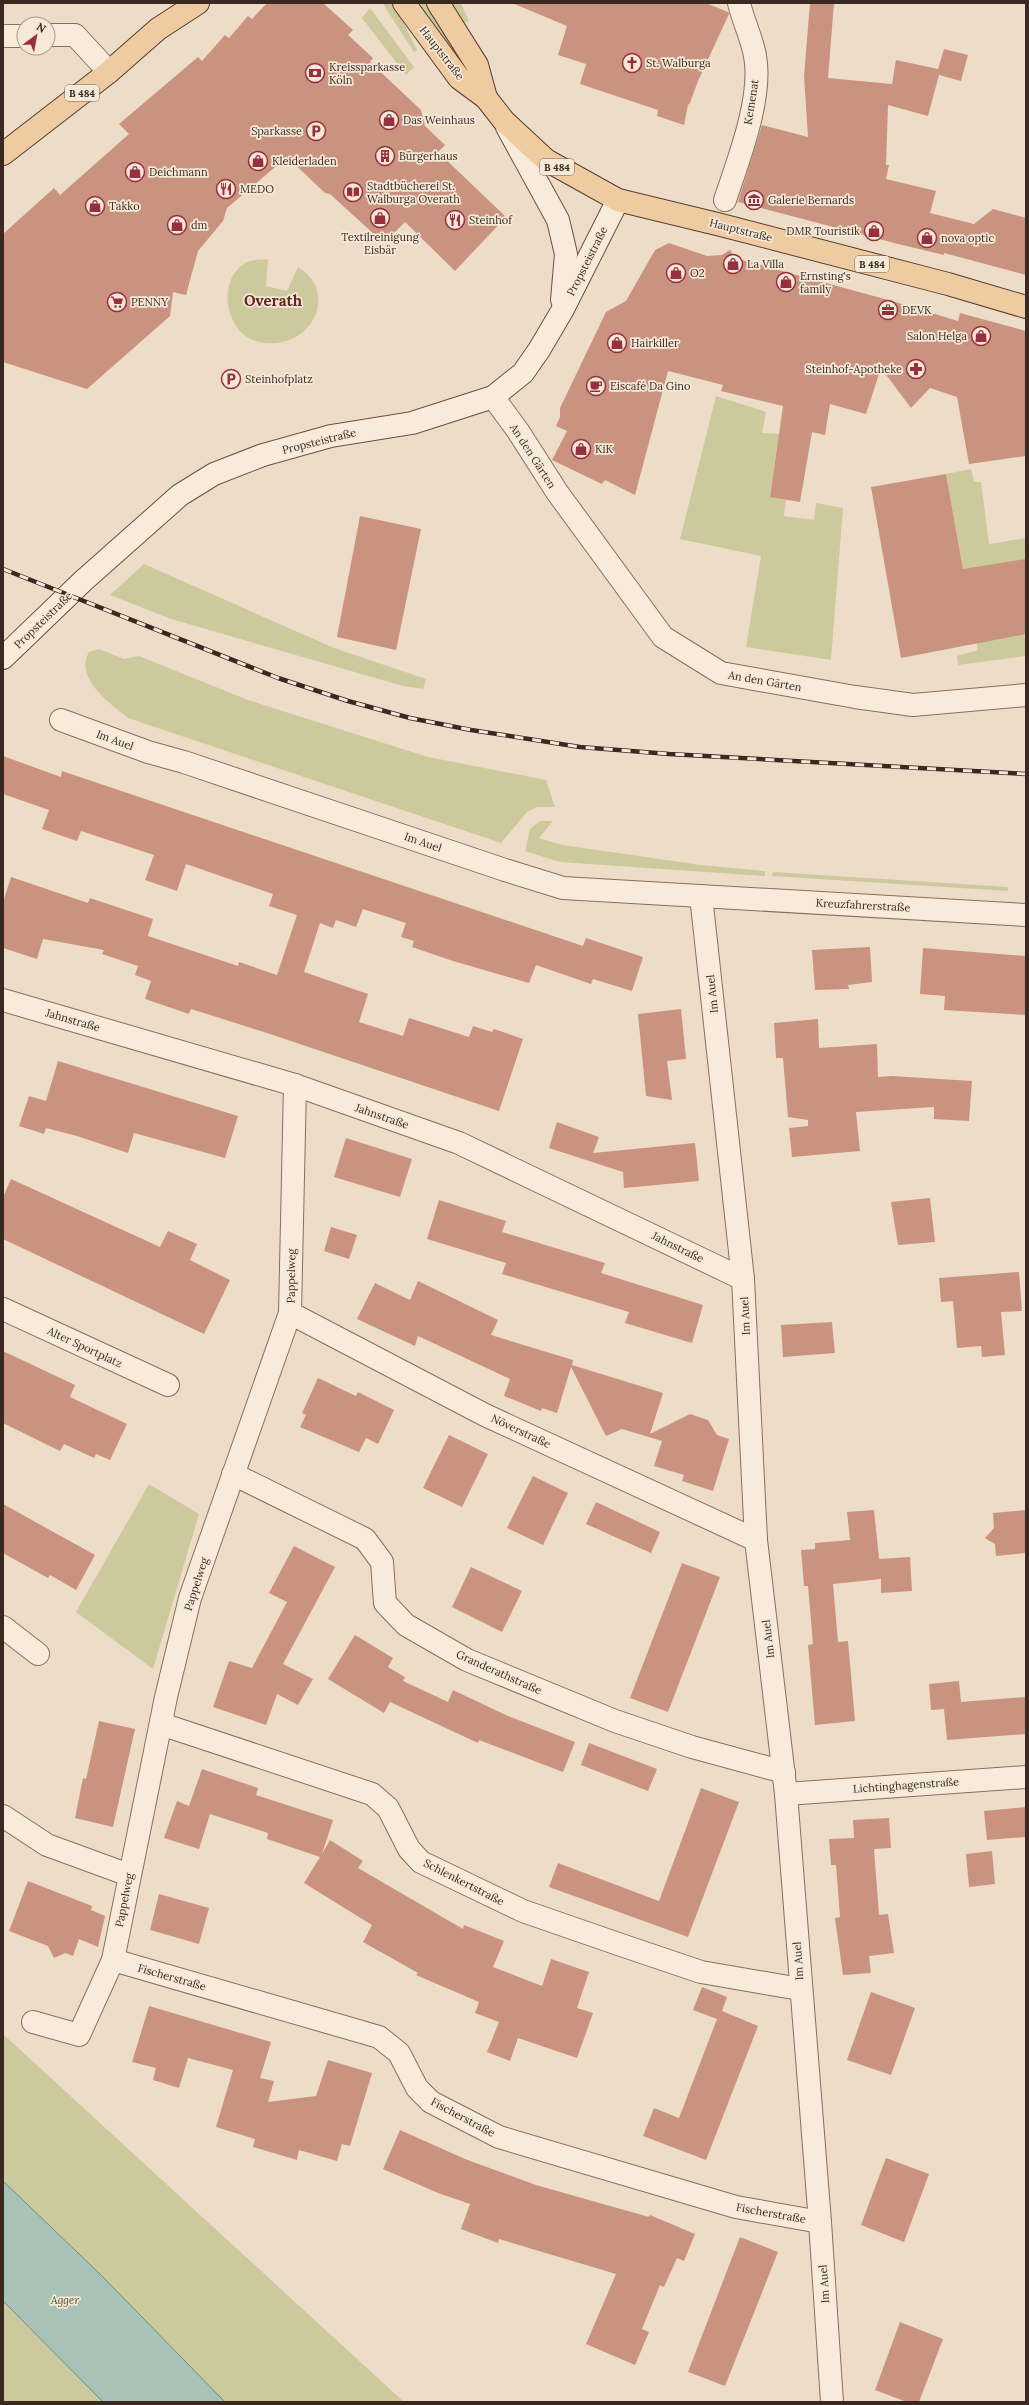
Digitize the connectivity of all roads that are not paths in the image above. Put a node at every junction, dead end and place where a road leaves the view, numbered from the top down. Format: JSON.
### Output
{"nodes":[{"id":1,"x":178,"y":3,"type":"edge"},
{"id":2,"x":198,"y":3,"type":"edge"},
{"id":3,"x":404,"y":3,"type":"edge"},
{"id":4,"x":438,"y":3,"type":"edge"},
{"id":5,"x":739,"y":3,"type":"edge"},
{"id":6,"x":158,"y":29,"type":"junction"},
{"id":7,"x":56,"y":35,"type":"edge"},
{"id":8,"x":3,"y":36,"type":"edge"},
{"id":9,"x":16,"y":36,"type":"edge"},
{"id":10,"x":109,"y":72,"type":"junction"},
{"id":11,"x":486,"y":98,"type":"junction"},
{"id":12,"x":504,"y":121,"type":"junction"},
{"id":13,"x":3,"y":154,"type":"edge"},
{"id":14,"x":618,"y":200,"type":"junction"},
{"id":15,"x":725,"y":200,"type":"dead end"},
{"id":16,"x":1026,"y":307,"type":"edge"},
{"id":17,"x":562,"y":312,"type":"junction"},
{"id":18,"x":493,"y":397,"type":"junction"},
{"id":19,"x":3,"y":658,"type":"edge"},
{"id":20,"x":1026,"y":695,"type":"edge"},
{"id":21,"x":61,"y":720,"type":"dead end"},
{"id":22,"x":700,"y":896,"type":"junction"},
{"id":23,"x":1026,"y":915,"type":"edge"},
{"id":24,"x":3,"y":1000,"type":"edge"},
{"id":25,"x":295,"y":1084,"type":"junction"},
{"id":26,"x":744,"y":1279,"type":"junction"},
{"id":27,"x":3,"y":1309,"type":"edge"},
{"id":28,"x":290,"y":1313,"type":"junction"},
{"id":29,"x":168,"y":1385,"type":"dead end"},
{"id":30,"x":233,"y":1474,"type":"junction"},
{"id":31,"x":756,"y":1540,"type":"junction"},
{"id":32,"x":3,"y":1627,"type":"edge"},
{"id":33,"x":38,"y":1654,"type":"dead end"},
{"id":34,"x":161,"y":1724,"type":"junction"},
{"id":35,"x":784,"y":1772,"type":"junction"},
{"id":36,"x":1026,"y":1777,"type":"edge"},
{"id":37,"x":786,"y":1794,"type":"junction"},
{"id":38,"x":3,"y":1816,"type":"edge"},
{"id":39,"x":129,"y":1875,"type":"junction"},
{"id":40,"x":113,"y":1960,"type":"junction"},
{"id":41,"x":800,"y":1989,"type":"junction"},
{"id":42,"x":33,"y":2022,"type":"dead end"},
{"id":43,"x":820,"y":2222,"type":"junction"},
{"id":44,"x":832,"y":2402,"type":"edge"}],
"edges":[{"from":1,"to":6,"type":"main road","number":"B 484"},
{"from":2,"to":6,"type":"main road","number":"B 484"},
{"from":3,"to":11,"type":"main road","name":"Hauptstraße","number":"B 484"},
{"from":4,"to":11,"type":"main road","name":"Hauptstraße","number":"B 484"},
{"from":5,"to":15,"type":"street","name":"Kemenat"},
{"from":6,"to":10,"type":"main road","number":"B 484"},
{"from":7,"to":10,"type":"street"},
{"from":8,"to":9,"type":"street"},
{"from":10,"to":13,"type":"main road","number":"B 484"},
{"from":11,"to":12,"type":"main road","name":"Hauptstraße","number":"B 484"},
{"from":12,"to":14,"type":"main road","name":"Hauptstraße","number":"B 484"},
{"from":12,"to":17,"type":"street"},
{"from":14,"to":16,"type":"main road","name":"Hauptstraße","number":"B 484"},
{"from":14,"to":17,"type":"street","name":"Propsteistraße"},
{"from":17,"to":18,"type":"street","name":"Propsteistraße"},
{"from":18,"to":19,"type":"street","name":"Propsteistraße"},
{"from":18,"to":20,"type":"street","name":"An den Gärten"},
{"from":21,"to":22,"type":"street","name":"Im Auel"},
{"from":22,"to":23,"type":"street","name":"Kreuzfahrerstraße"},
{"from":22,"to":26,"type":"street","name":"Im Auel"},
{"from":24,"to":25,"type":"street","name":"Jahnstraße"},
{"from":25,"to":26,"type":"street","name":"Jahnstraße"},
{"from":25,"to":28,"type":"street","name":"Pappelweg"},
{"from":26,"to":31,"type":"street","name":"Im Auel"},
{"from":27,"to":29,"type":"street","name":"Alter Sportplatz"},
{"from":28,"to":30,"type":"street","name":"Pappelweg"},
{"from":28,"to":31,"type":"street","name":"Növerstraße"},
{"from":30,"to":34,"type":"street","name":"Pappelweg"},
{"from":30,"to":35,"type":"street","name":"Granderathstraße"},
{"from":31,"to":35,"type":"street","name":"Im Auel"},
{"from":32,"to":33,"type":"street"},
{"from":34,"to":39,"type":"street","name":"Pappelweg"},
{"from":34,"to":41,"type":"street","name":"Schlenkertstraße"},
{"from":35,"to":37,"type":"street","name":"Im Auel"},
{"from":36,"to":37,"type":"street","name":"Lichtinghagenstraße"},
{"from":37,"to":41,"type":"street","name":"Im Auel"},
{"from":38,"to":39,"type":"street"},
{"from":39,"to":40,"type":"street","name":"Pappelweg"},
{"from":40,"to":42,"type":"street","name":"Pappelweg"},
{"from":40,"to":43,"type":"street","name":"Fischerstraße"},
{"from":41,"to":43,"type":"street","name":"Im Auel"},
{"from":43,"to":44,"type":"street","name":"Im Auel"}]}
